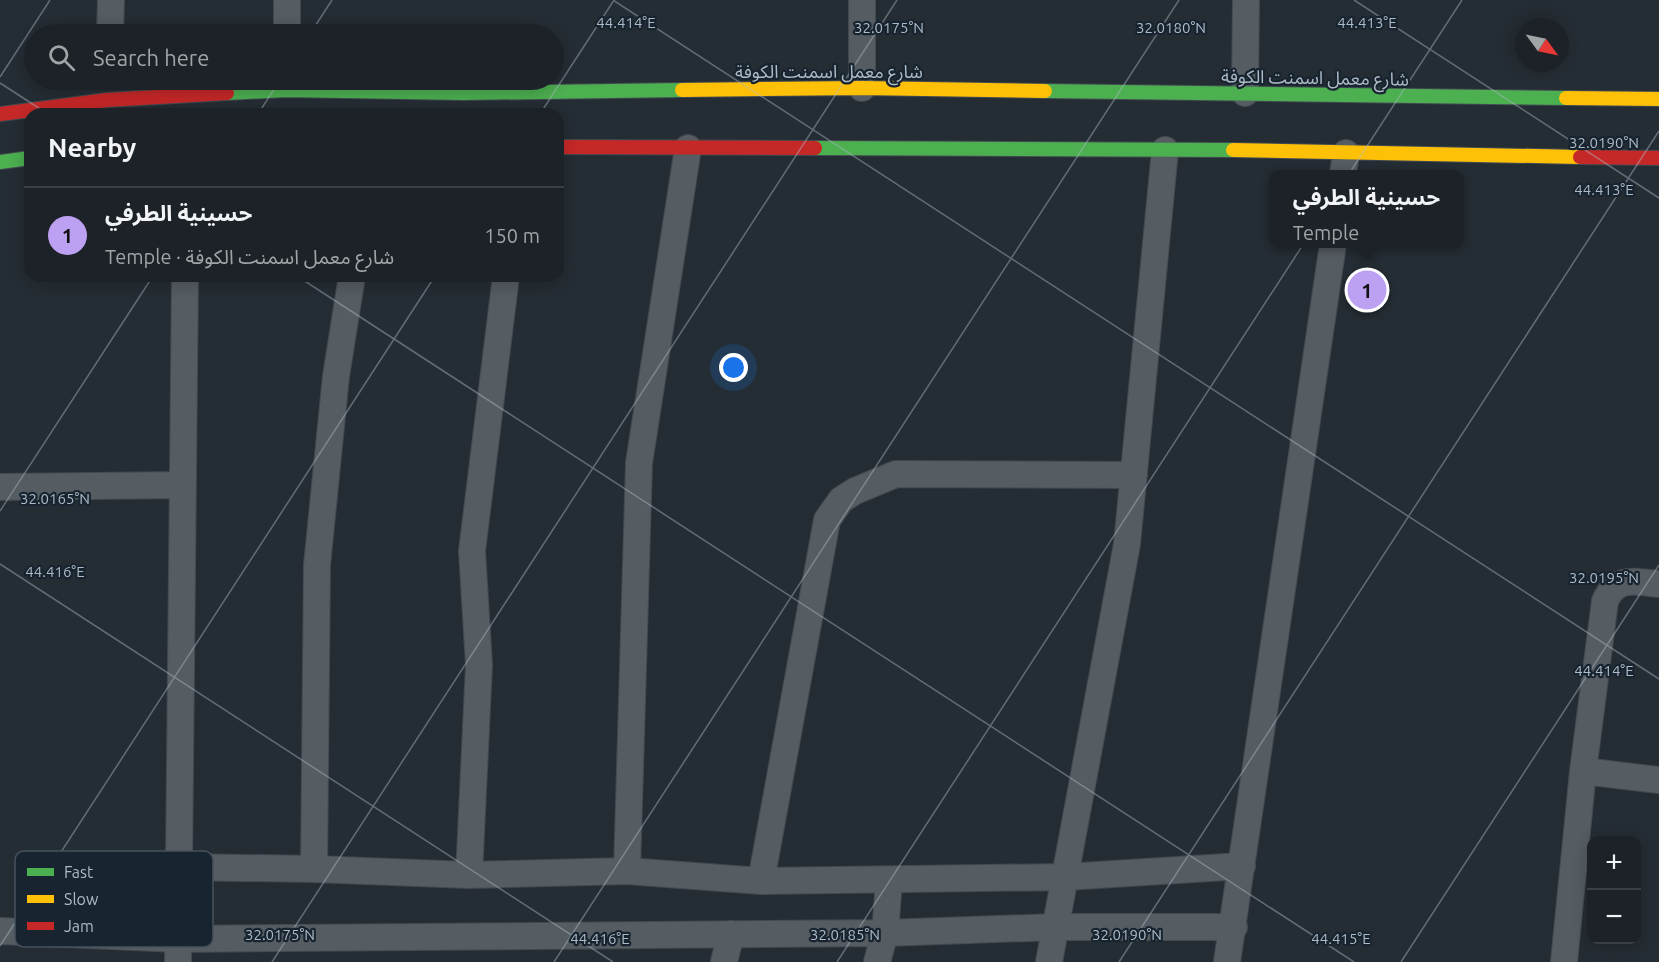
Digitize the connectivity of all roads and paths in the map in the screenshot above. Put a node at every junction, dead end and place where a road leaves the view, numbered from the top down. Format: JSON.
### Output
{"nodes":[{"id":1,"x":111,"y":0,"type":"edge"},
{"id":2,"x":286,"y":0,"type":"edge"},
{"id":3,"x":862,"y":0,"type":"edge"},
{"id":4,"x":1246,"y":0,"type":"edge"},
{"id":5,"x":110,"y":24,"type":"edge"},
{"id":6,"x":286,"y":24,"type":"edge"},
{"id":7,"x":862,"y":88,"type":"junction"},
{"id":8,"x":107,"y":90,"type":"edge"},
{"id":9,"x":397,"y":90,"type":"edge"},
{"id":10,"x":1245,"y":93,"type":"junction"},
{"id":11,"x":1659,"y":99,"type":"edge"},
{"id":12,"x":27,"y":108,"type":"edge"},
{"id":13,"x":24,"y":109,"type":"edge"},
{"id":14,"x":0,"y":114,"type":"edge"},
{"id":15,"x":564,"y":147,"type":"edge"},
{"id":16,"x":688,"y":148,"type":"junction"},
{"id":17,"x":1165,"y":150,"type":"junction"},
{"id":18,"x":1659,"y":158,"type":"edge"},
{"id":19,"x":24,"y":159,"type":"edge"},
{"id":20,"x":0,"y":162,"type":"edge"},
{"id":21,"x":1344,"y":164,"type":"edge"},
{"id":22,"x":1332,"y":248,"type":"edge"},
{"id":23,"x":185,"y":282,"type":"edge"},
{"id":24,"x":351,"y":282,"type":"edge"},
{"id":25,"x":505,"y":282,"type":"edge"},
{"id":26,"x":1134,"y":475,"type":"junction"},
{"id":27,"x":183,"y":485,"type":"junction"},
{"id":28,"x":0,"y":487,"type":"edge"},
{"id":29,"x":1659,"y":584,"type":"edge"},
{"id":30,"x":1583,"y":771,"type":"junction"},
{"id":31,"x":1659,"y":780,"type":"edge"},
{"id":32,"x":179,"y":851,"type":"edge"},
{"id":33,"x":1242,"y":866,"type":"junction"},
{"id":34,"x":213,"y":868,"type":"edge"},
{"id":35,"x":314,"y":869,"type":"junction"},
{"id":36,"x":627,"y":872,"type":"junction"},
{"id":37,"x":469,"y":875,"type":"junction"},
{"id":38,"x":1065,"y":877,"type":"junction"},
{"id":39,"x":761,"y":881,"type":"junction"},
{"id":40,"x":890,"y":881,"type":"junction"},
{"id":41,"x":1056,"y":927,"type":"junction"},
{"id":42,"x":1233,"y":927,"type":"junction"},
{"id":43,"x":0,"y":931,"type":"edge"},
{"id":44,"x":15,"y":933,"type":"edge"},
{"id":45,"x":885,"y":933,"type":"junction"},
{"id":46,"x":731,"y":934,"type":"junction"},
{"id":47,"x":142,"y":947,"type":"edge"},
{"id":48,"x":178,"y":951,"type":"edge"},
{"id":49,"x":724,"y":962,"type":"edge"},
{"id":50,"x":878,"y":962,"type":"edge"},
{"id":51,"x":1049,"y":962,"type":"edge"},
{"id":52,"x":1227,"y":962,"type":"edge"},
{"id":53,"x":1564,"y":962,"type":"edge"}],
"edges":[{"from":1,"to":5,"type":"street"},
{"from":2,"to":6,"type":"street"},
{"from":3,"to":7,"type":"street"},
{"from":4,"to":10,"type":"street"},
{"from":7,"to":9,"type":"main road","name":"شارع معمل اسمنت الكوفة"},
{"from":7,"to":10,"type":"main road","name":"شارع معمل اسمنت الكوفة"},
{"from":8,"to":12,"type":"main road","name":"شارع معمل اسمنت الكوفة"},
{"from":10,"to":11,"type":"main road","name":"شارع معمل اسمنت الكوفة"},
{"from":13,"to":14,"type":"main road","name":"شارع معمل اسمنت الكوفة"},
{"from":15,"to":16,"type":"main road"},
{"from":16,"to":17,"type":"main road"},
{"from":16,"to":36,"type":"street"},
{"from":17,"to":21,"type":"main road"},
{"from":17,"to":26,"type":"street"},
{"from":18,"to":21,"type":"main road"},
{"from":19,"to":20,"type":"main road"},
{"from":22,"to":33,"type":"street"},
{"from":23,"to":27,"type":"street"},
{"from":24,"to":35,"type":"street"},
{"from":25,"to":37,"type":"street"},
{"from":26,"to":38,"type":"street"},
{"from":26,"to":39,"type":"street"},
{"from":27,"to":28,"type":"street"},
{"from":27,"to":32,"type":"street"},
{"from":29,"to":30,"type":"street"},
{"from":30,"to":31,"type":"street"},
{"from":30,"to":53,"type":"street"},
{"from":33,"to":38,"type":"street"},
{"from":33,"to":42,"type":"street"},
{"from":34,"to":35,"type":"street"},
{"from":35,"to":37,"type":"street"},
{"from":36,"to":37,"type":"street"},
{"from":36,"to":39,"type":"street"},
{"from":38,"to":40,"type":"street"},
{"from":38,"to":41,"type":"street"},
{"from":39,"to":40,"type":"street"},
{"from":40,"to":45,"type":"street"},
{"from":41,"to":42,"type":"street"},
{"from":41,"to":45,"type":"street"},
{"from":41,"to":51,"type":"street"},
{"from":42,"to":52,"type":"street"},
{"from":43,"to":44,"type":"street"},
{"from":45,"to":46,"type":"street"},
{"from":45,"to":50,"type":"street"},
{"from":46,"to":48,"type":"street"},
{"from":46,"to":49,"type":"street"},
{"from":47,"to":48,"type":"street"}]}
